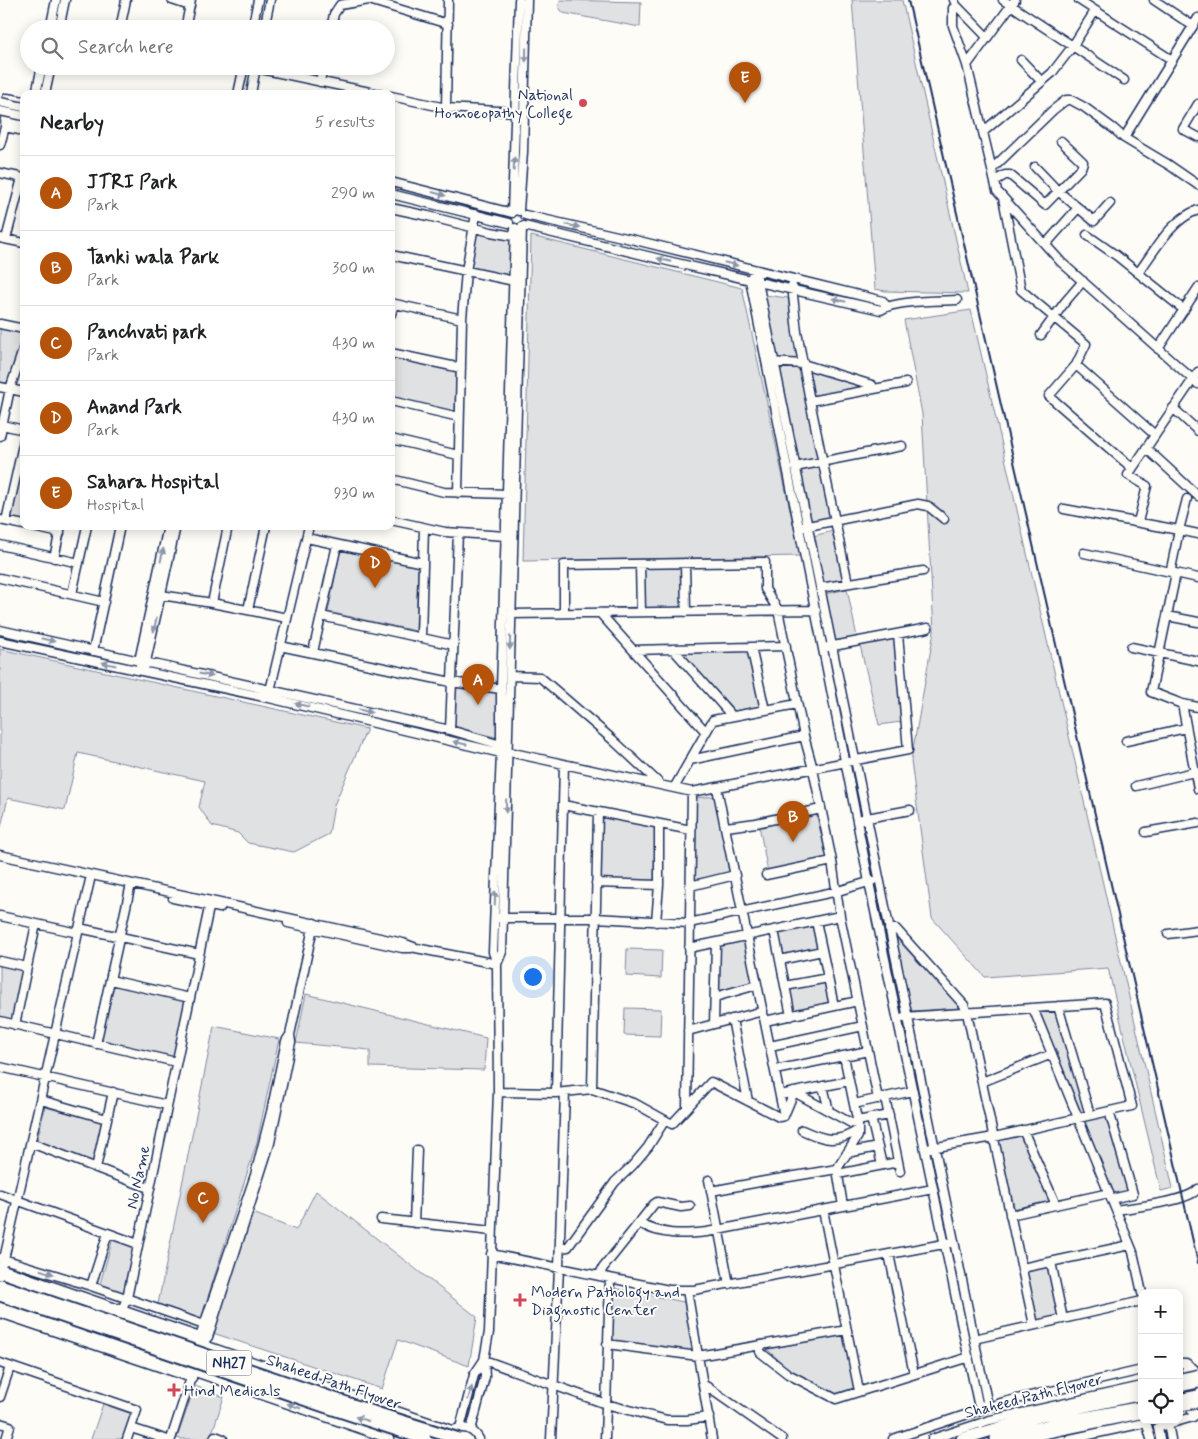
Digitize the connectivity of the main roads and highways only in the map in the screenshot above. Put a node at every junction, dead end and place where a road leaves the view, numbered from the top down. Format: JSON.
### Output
{"nodes":[{"id":1,"x":0,"y":1285,"type":"edge"},
{"id":2,"x":0,"y":1295,"type":"edge"},
{"id":3,"x":1198,"y":1382,"type":"edge"},
{"id":4,"x":1183,"y":1385,"type":"edge"},
{"id":5,"x":1138,"y":1395,"type":"edge"},
{"id":6,"x":1198,"y":1396,"type":"edge"},
{"id":7,"x":1183,"y":1399,"type":"edge"},
{"id":8,"x":1080,"y":1400,"type":"road end"},
{"id":9,"x":1109,"y":1401,"type":"junction"},
{"id":10,"x":1138,"y":1408,"type":"edge"},
{"id":11,"x":457,"y":1432,"type":"edge"},
{"id":12,"x":425,"y":1439,"type":"edge"},
{"id":13,"x":962,"y":1439,"type":"edge"},
{"id":14,"x":996,"y":1439,"type":"edge"}],
"edges":[{"from":1,"to":11,"type":"highway","name":"Shaheed Path Flyover","number":"NH27","bridge":true},
{"from":12,"to":2,"type":"highway","name":"Shaheed Path Flyover","number":"NH27","one_way":true,"bridge":true},
{"from":3,"to":4,"type":"highway","bridge":true},
{"from":5,"to":9,"type":"highway","name":"Shaheed Path Flyover"},
{"from":6,"to":7,"type":"highway","bridge":true},
{"from":8,"to":9,"type":"highway"},
{"from":9,"to":13,"type":"highway","name":"Shaheed Path Flyover"},
{"from":10,"to":14,"type":"highway","name":"Shaheed Path Flyover"}]}
